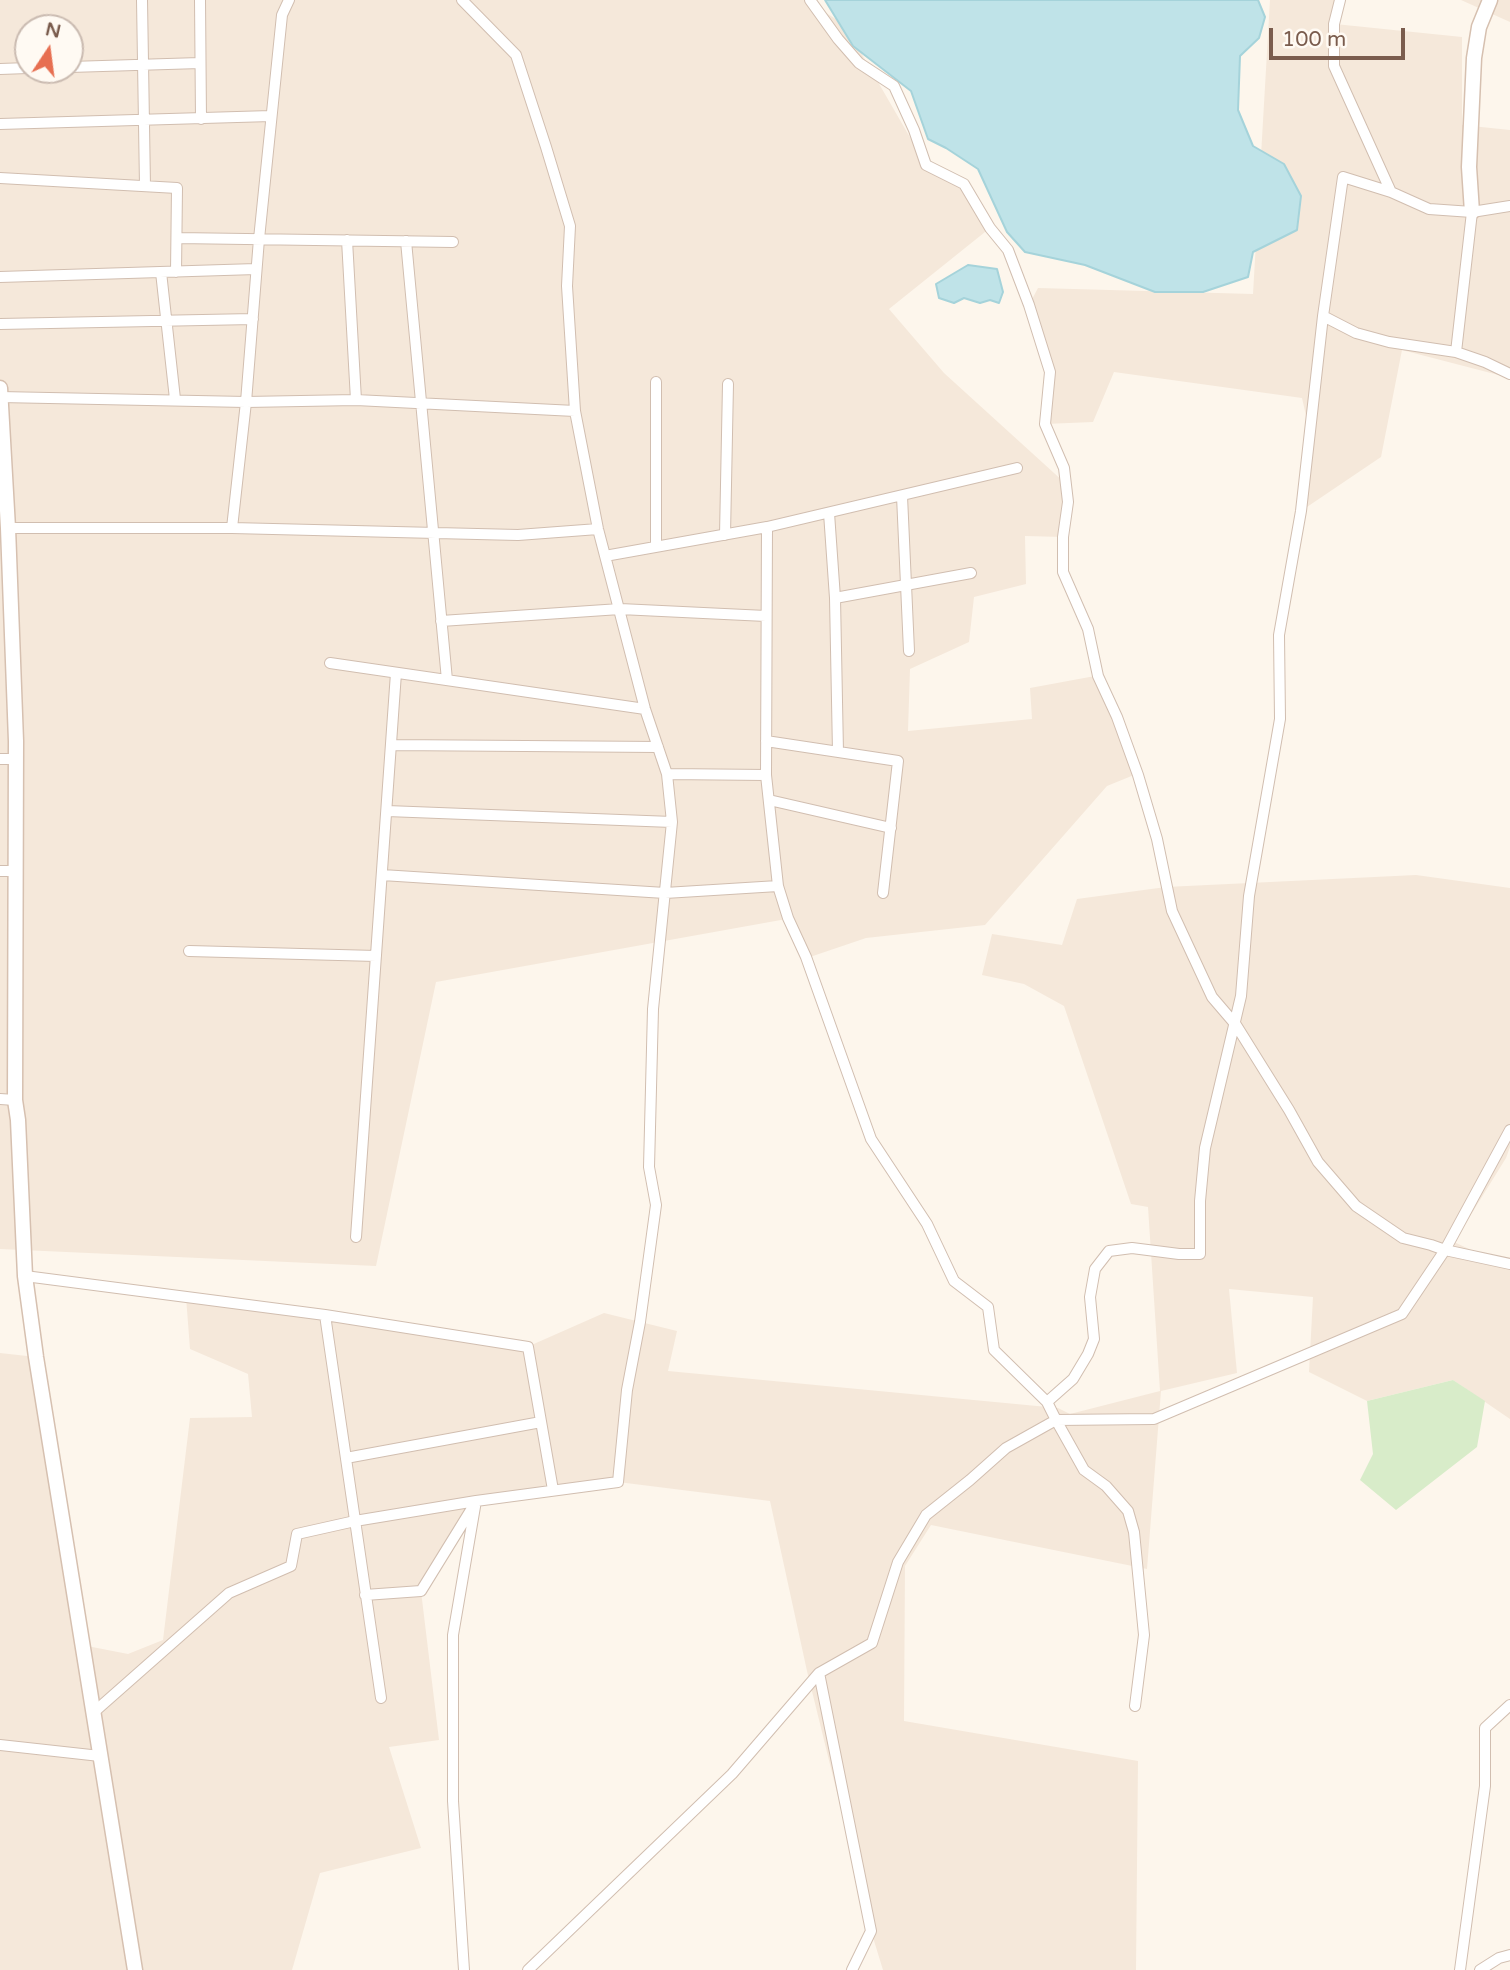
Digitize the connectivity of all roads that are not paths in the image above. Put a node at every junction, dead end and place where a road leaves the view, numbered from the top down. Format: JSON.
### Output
{"nodes":[{"id":1,"x":142,"y":0,"type":"edge"},
{"id":2,"x":200,"y":0,"type":"edge"},
{"id":3,"x":289,"y":0,"type":"edge"},
{"id":4,"x":462,"y":0,"type":"edge"},
{"id":5,"x":810,"y":0,"type":"edge"},
{"id":6,"x":1340,"y":0,"type":"edge"},
{"id":7,"x":1490,"y":0,"type":"edge"},
{"id":8,"x":200,"y":63,"type":"junction"},
{"id":9,"x":144,"y":64,"type":"junction"},
{"id":10,"x":84,"y":66,"type":"edge"},
{"id":11,"x":271,"y":116,"type":"junction"},
{"id":12,"x":201,"y":118,"type":"junction"},
{"id":13,"x":145,"y":120,"type":"junction"},
{"id":14,"x":0,"y":124,"type":"edge"},
{"id":15,"x":0,"y":178,"type":"edge"},
{"id":16,"x":145,"y":186,"type":"junction"},
{"id":17,"x":1391,"y":192,"type":"junction"},
{"id":18,"x":1510,"y":206,"type":"edge"},
{"id":19,"x":1472,"y":212,"type":"junction"},
{"id":20,"x":177,"y":238,"type":"junction"},
{"id":21,"x":259,"y":239,"type":"junction"},
{"id":22,"x":347,"y":240,"type":"junction"},
{"id":23,"x":407,"y":241,"type":"junction"},
{"id":24,"x":453,"y":242,"type":"dead end"},
{"id":25,"x":256,"y":269,"type":"junction"},
{"id":26,"x":161,"y":272,"type":"junction"},
{"id":27,"x":176,"y":272,"type":"junction"},
{"id":28,"x":0,"y":277,"type":"edge"},
{"id":29,"x":1323,"y":316,"type":"junction"},
{"id":30,"x":253,"y":319,"type":"junction"},
{"id":31,"x":166,"y":321,"type":"junction"},
{"id":32,"x":0,"y":324,"type":"edge"},
{"id":33,"x":1456,"y":352,"type":"junction"},
{"id":34,"x":1510,"y":374,"type":"edge"},
{"id":35,"x":656,"y":382,"type":"dead end"},
{"id":36,"x":728,"y":384,"type":"dead end"},
{"id":37,"x":0,"y":388,"type":"edge"},
{"id":38,"x":0,"y":397,"type":"edge"},
{"id":39,"x":174,"y":399,"type":"junction"},
{"id":40,"x":356,"y":400,"type":"junction"},
{"id":41,"x":246,"y":402,"type":"junction"},
{"id":42,"x":421,"y":404,"type":"junction"},
{"id":43,"x":575,"y":411,"type":"junction"},
{"id":44,"x":2,"y":465,"type":"edge"},
{"id":45,"x":1017,"y":468,"type":"dead end"},
{"id":46,"x":902,"y":496,"type":"junction"},
{"id":47,"x":829,"y":513,"type":"junction"},
{"id":48,"x":767,"y":527,"type":"junction"},
{"id":49,"x":8,"y":528,"type":"junction"},
{"id":50,"x":232,"y":528,"type":"junction"},
{"id":51,"x":598,"y":529,"type":"junction"},
{"id":52,"x":432,"y":533,"type":"junction"},
{"id":53,"x":724,"y":535,"type":"junction"},
{"id":54,"x":656,"y":547,"type":"junction"},
{"id":55,"x":605,"y":556,"type":"junction"},
{"id":56,"x":971,"y":573,"type":"dead end"},
{"id":57,"x":906,"y":585,"type":"junction"},
{"id":58,"x":835,"y":598,"type":"junction"},
{"id":59,"x":620,"y":609,"type":"junction"},
{"id":60,"x":766,"y":616,"type":"junction"},
{"id":61,"x":441,"y":621,"type":"junction"},
{"id":62,"x":909,"y":651,"type":"dead end"},
{"id":63,"x":330,"y":663,"type":"dead end"},
{"id":64,"x":396,"y":673,"type":"junction"},
{"id":65,"x":447,"y":680,"type":"junction"},
{"id":66,"x":645,"y":709,"type":"junction"},
{"id":67,"x":766,"y":741,"type":"junction"},
{"id":68,"x":391,"y":744,"type":"junction"},
{"id":69,"x":658,"y":747,"type":"junction"},
{"id":70,"x":838,"y":752,"type":"junction"},
{"id":71,"x":0,"y":758,"type":"edge"},
{"id":72,"x":16,"y":759,"type":"junction"},
{"id":73,"x":667,"y":774,"type":"junction"},
{"id":74,"x":766,"y":775,"type":"junction"},
{"id":75,"x":769,"y":800,"type":"junction"},
{"id":76,"x":387,"y":811,"type":"junction"},
{"id":77,"x":672,"y":822,"type":"junction"},
{"id":78,"x":891,"y":828,"type":"junction"},
{"id":79,"x":0,"y":871,"type":"edge"},
{"id":80,"x":15,"y":871,"type":"junction"},
{"id":81,"x":382,"y":875,"type":"junction"},
{"id":82,"x":778,"y":886,"type":"junction"},
{"id":83,"x":665,"y":893,"type":"junction"},
{"id":84,"x":883,"y":893,"type":"dead end"},
{"id":85,"x":189,"y":951,"type":"dead end"},
{"id":86,"x":376,"y":956,"type":"junction"},
{"id":87,"x":1236,"y":1025,"type":"junction"},
{"id":88,"x":7,"y":1100,"type":"edge"},
{"id":89,"x":1510,"y":1130,"type":"edge"},
{"id":90,"x":356,"y":1237,"type":"dead end"},
{"id":91,"x":1445,"y":1250,"type":"junction"},
{"id":92,"x":1510,"y":1264,"type":"edge"},
{"id":93,"x":25,"y":1276,"type":"junction"},
{"id":94,"x":325,"y":1315,"type":"junction"},
{"id":95,"x":1047,"y":1402,"type":"junction"},
{"id":96,"x":1056,"y":1420,"type":"junction"},
{"id":97,"x":541,"y":1422,"type":"junction"},
{"id":98,"x":346,"y":1458,"type":"junction"},
{"id":99,"x":553,"y":1490,"type":"junction"},
{"id":100,"x":476,"y":1501,"type":"junction"},
{"id":101,"x":355,"y":1521,"type":"junction"},
{"id":102,"x":365,"y":1595,"type":"junction"},
{"id":103,"x":819,"y":1673,"type":"junction"},
{"id":104,"x":381,"y":1698,"type":"dead end"},
{"id":105,"x":1510,"y":1705,"type":"edge"},
{"id":106,"x":1135,"y":1706,"type":"dead end"},
{"id":107,"x":93,"y":1713,"type":"junction"},
{"id":108,"x":0,"y":1745,"type":"edge"},
{"id":109,"x":100,"y":1756,"type":"junction"},
{"id":110,"x":1510,"y":1955,"type":"edge"},
{"id":111,"x":135,"y":1970,"type":"edge"},
{"id":112,"x":464,"y":1970,"type":"edge"},
{"id":113,"x":528,"y":1970,"type":"edge"},
{"id":114,"x":852,"y":1970,"type":"edge"},
{"id":115,"x":1460,"y":1970,"type":"edge"},
{"id":116,"x":1480,"y":1970,"type":"edge"}],
"edges":[{"from":1,"to":9,"type":"street"},
{"from":2,"to":8,"type":"street"},
{"from":3,"to":11,"type":"street"},
{"from":4,"to":43,"type":"street"},
{"from":5,"to":87,"type":"street"},
{"from":6,"to":17,"type":"street"},
{"from":7,"to":19,"type":"main road"},
{"from":8,"to":9,"type":"street"},
{"from":8,"to":12,"type":"street"},
{"from":9,"to":10,"type":"street"},
{"from":9,"to":13,"type":"street"},
{"from":11,"to":12,"type":"street"},
{"from":11,"to":21,"type":"street"},
{"from":12,"to":13,"type":"street"},
{"from":13,"to":14,"type":"street"},
{"from":13,"to":16,"type":"street"},
{"from":15,"to":16,"type":"street"},
{"from":16,"to":20,"type":"street"},
{"from":17,"to":19,"type":"street"},
{"from":17,"to":29,"type":"street"},
{"from":18,"to":19,"type":"street"},
{"from":19,"to":33,"type":"street"},
{"from":20,"to":21,"type":"street"},
{"from":20,"to":27,"type":"street"},
{"from":21,"to":22,"type":"street"},
{"from":21,"to":25,"type":"street"},
{"from":22,"to":23,"type":"street"},
{"from":22,"to":40,"type":"street"},
{"from":23,"to":24,"type":"street"},
{"from":23,"to":42,"type":"street"},
{"from":25,"to":27,"type":"street"},
{"from":25,"to":30,"type":"street"},
{"from":26,"to":27,"type":"street"},
{"from":26,"to":28,"type":"street"},
{"from":26,"to":31,"type":"street"},
{"from":29,"to":33,"type":"street"},
{"from":29,"to":87,"type":"street"},
{"from":30,"to":31,"type":"street"},
{"from":30,"to":41,"type":"street"},
{"from":31,"to":32,"type":"street"},
{"from":31,"to":39,"type":"street"},
{"from":33,"to":34,"type":"street"},
{"from":35,"to":54,"type":"street"},
{"from":36,"to":53,"type":"street"},
{"from":37,"to":38,"type":"main road"},
{"from":38,"to":39,"type":"street"},
{"from":38,"to":44,"type":"main road"},
{"from":39,"to":41,"type":"street"},
{"from":40,"to":41,"type":"street"},
{"from":40,"to":42,"type":"street"},
{"from":41,"to":50,"type":"street"},
{"from":42,"to":43,"type":"street"},
{"from":42,"to":52,"type":"street"},
{"from":43,"to":51,"type":"street"},
{"from":44,"to":49,"type":"main road"},
{"from":45,"to":46,"type":"street"},
{"from":46,"to":47,"type":"street"},
{"from":46,"to":57,"type":"street"},
{"from":47,"to":48,"type":"street"},
{"from":47,"to":58,"type":"street"},
{"from":48,"to":53,"type":"street"},
{"from":48,"to":60,"type":"street"},
{"from":49,"to":50,"type":"street"},
{"from":49,"to":72,"type":"main road"},
{"from":50,"to":52,"type":"street"},
{"from":51,"to":52,"type":"street"},
{"from":51,"to":55,"type":"street"},
{"from":52,"to":61,"type":"street"},
{"from":53,"to":54,"type":"street"},
{"from":54,"to":55,"type":"street"},
{"from":55,"to":59,"type":"street"},
{"from":56,"to":57,"type":"street"},
{"from":57,"to":58,"type":"street"},
{"from":57,"to":62,"type":"street"},
{"from":58,"to":70,"type":"street"},
{"from":59,"to":60,"type":"street"},
{"from":59,"to":61,"type":"street"},
{"from":59,"to":66,"type":"street"},
{"from":60,"to":67,"type":"street"},
{"from":61,"to":65,"type":"street"},
{"from":63,"to":64,"type":"street"},
{"from":64,"to":65,"type":"street"},
{"from":64,"to":68,"type":"street"},
{"from":65,"to":66,"type":"street"},
{"from":66,"to":69,"type":"street"},
{"from":67,"to":70,"type":"street"},
{"from":67,"to":74,"type":"street"},
{"from":68,"to":69,"type":"street"},
{"from":68,"to":76,"type":"street"},
{"from":69,"to":73,"type":"street"},
{"from":70,"to":78,"type":"street"},
{"from":71,"to":72,"type":"street"},
{"from":72,"to":80,"type":"main road"},
{"from":73,"to":74,"type":"street"},
{"from":73,"to":77,"type":"street"},
{"from":74,"to":75,"type":"street"},
{"from":75,"to":78,"type":"street"},
{"from":75,"to":82,"type":"street"},
{"from":76,"to":77,"type":"street"},
{"from":76,"to":81,"type":"street"},
{"from":77,"to":83,"type":"street"},
{"from":78,"to":84,"type":"street"},
{"from":79,"to":80,"type":"street"},
{"from":80,"to":88,"type":"main road"},
{"from":81,"to":83,"type":"street"},
{"from":81,"to":86,"type":"street"},
{"from":82,"to":83,"type":"street"},
{"from":82,"to":95,"type":"street"},
{"from":83,"to":99,"type":"street"},
{"from":85,"to":86,"type":"street"},
{"from":86,"to":90,"type":"street"},
{"from":87,"to":91,"type":"street"},
{"from":87,"to":95,"type":"street"},
{"from":88,"to":93,"type":"main road"},
{"from":89,"to":91,"type":"street"},
{"from":91,"to":92,"type":"street"},
{"from":91,"to":96,"type":"street"},
{"from":93,"to":94,"type":"street"},
{"from":93,"to":107,"type":"main road"},
{"from":94,"to":97,"type":"street"},
{"from":94,"to":98,"type":"street"},
{"from":95,"to":96,"type":"street"},
{"from":96,"to":103,"type":"street"},
{"from":96,"to":106,"type":"street"},
{"from":97,"to":98,"type":"street"},
{"from":97,"to":99,"type":"street"},
{"from":98,"to":101,"type":"street"},
{"from":99,"to":100,"type":"street"},
{"from":100,"to":101,"type":"street"},
{"from":100,"to":102,"type":"street"},
{"from":100,"to":112,"type":"street"},
{"from":101,"to":102,"type":"street"},
{"from":101,"to":107,"type":"street"},
{"from":102,"to":104,"type":"street"},
{"from":103,"to":113,"type":"street"},
{"from":103,"to":114,"type":"street"},
{"from":105,"to":115,"type":"street"},
{"from":107,"to":109,"type":"main road"},
{"from":108,"to":109,"type":"street"},
{"from":109,"to":111,"type":"main road"},
{"from":110,"to":116,"type":"street"}]}
